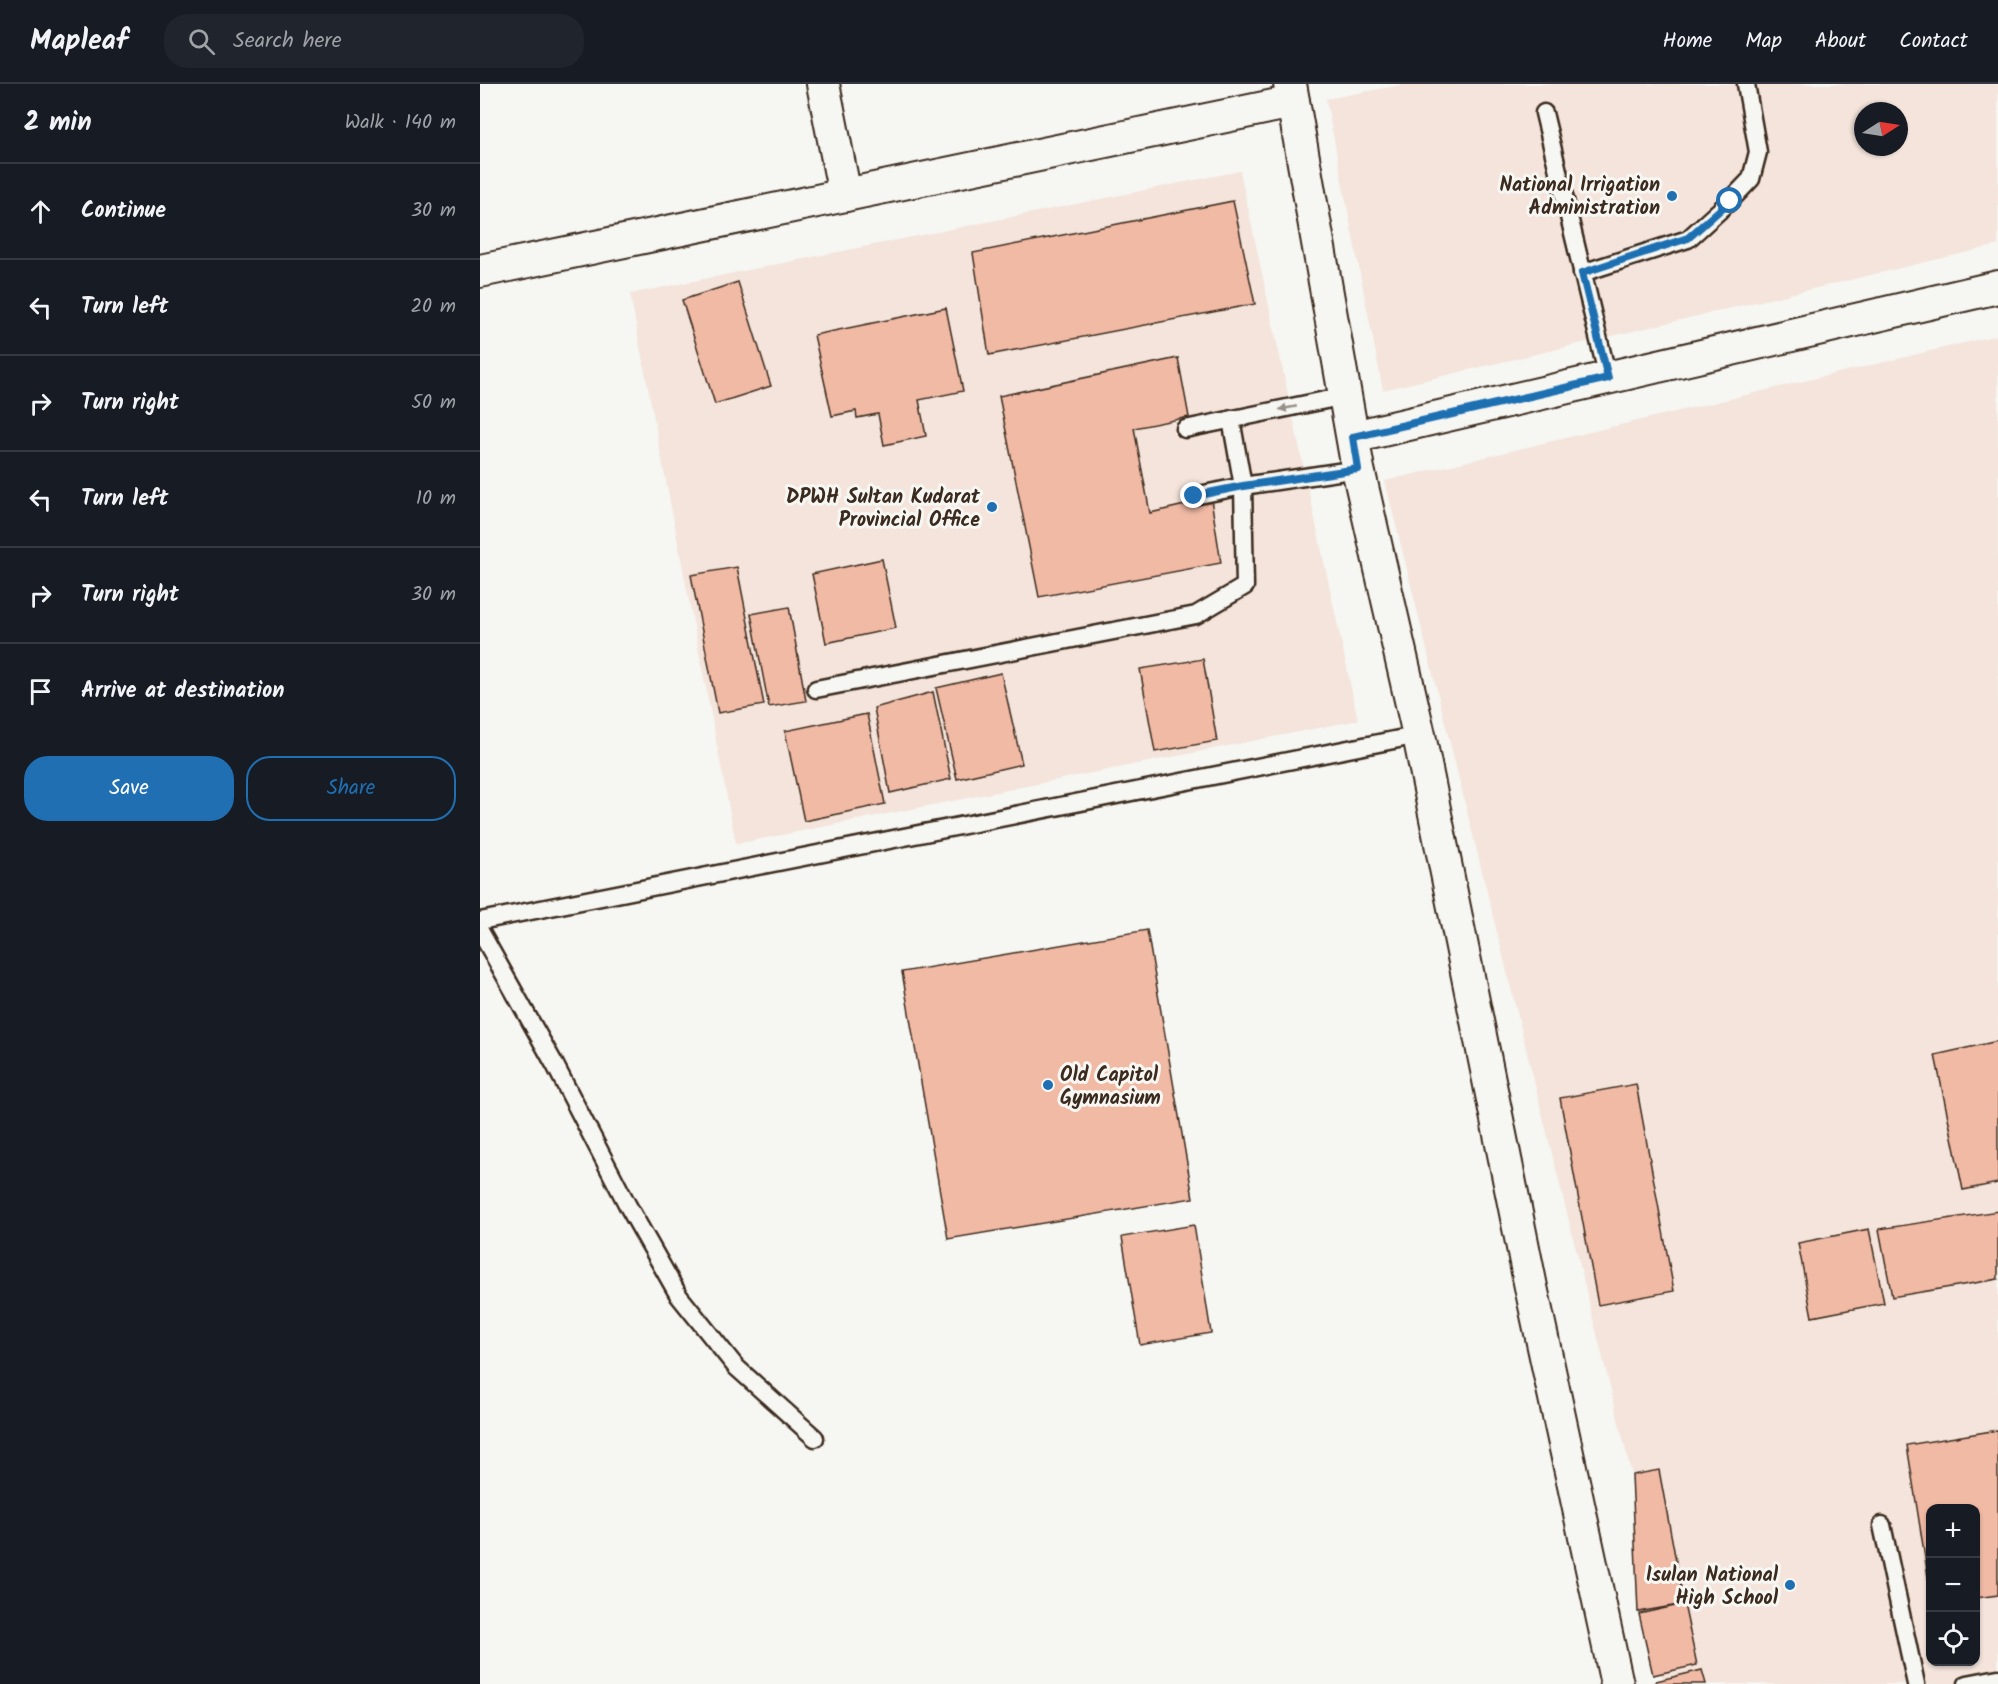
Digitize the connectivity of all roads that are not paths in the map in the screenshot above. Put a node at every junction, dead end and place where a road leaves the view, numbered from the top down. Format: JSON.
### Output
{"nodes":[{"id":1,"x":823,"y":84,"type":"edge"},
{"id":2,"x":1746,"y":84,"type":"edge"},
{"id":3,"x":1292,"y":93,"type":"edge"},
{"id":4,"x":1544,"y":113,"type":"dead end"},
{"id":5,"x":845,"y":195,"type":"junction"},
{"id":6,"x":480,"y":270,"type":"edge"},
{"id":7,"x":1582,"y":273,"type":"junction"},
{"id":8,"x":1998,"y":287,"type":"edge"},
{"id":9,"x":1608,"y":378,"type":"junction"},
{"id":10,"x":1345,"y":396,"type":"junction"},
{"id":11,"x":1231,"y":419,"type":"junction"},
{"id":12,"x":1185,"y":429,"type":"dead end"},
{"id":13,"x":1353,"y":437,"type":"junction"},
{"id":14,"x":1358,"y":469,"type":"junction"},
{"id":15,"x":1243,"y":486,"type":"junction"},
{"id":16,"x":1194,"y":496,"type":"dead end"},
{"id":17,"x":816,"y":689,"type":"dead end"},
{"id":18,"x":1419,"y":735,"type":"junction"},
{"id":19,"x":480,"y":921,"type":"edge"},
{"id":20,"x":480,"y":931,"type":"edge"},
{"id":21,"x":815,"y":1438,"type":"dead end"},
{"id":22,"x":1882,"y":1525,"type":"dead end"},
{"id":23,"x":1998,"y":1678,"type":"edge"},
{"id":24,"x":1617,"y":1684,"type":"edge"},
{"id":25,"x":1916,"y":1684,"type":"edge"},
{"id":26,"x":1967,"y":1684,"type":"edge"}],
"edges":[{"from":1,"to":5,"type":"street"},
{"from":2,"to":7,"type":"lane"},
{"from":3,"to":5,"type":"street"},
{"from":3,"to":10,"type":"street"},
{"from":4,"to":7,"type":"lane"},
{"from":5,"to":6,"type":"street"},
{"from":7,"to":9,"type":"lane"},
{"from":8,"to":9,"type":"street"},
{"from":9,"to":13,"type":"street"},
{"from":10,"to":11,"type":"lane","one_way":true},
{"from":10,"to":13,"type":"street"},
{"from":11,"to":12,"type":"lane"},
{"from":11,"to":15,"type":"lane"},
{"from":13,"to":14,"type":"street"},
{"from":14,"to":15,"type":"lane"},
{"from":14,"to":18,"type":"street"},
{"from":15,"to":16,"type":"lane"},
{"from":15,"to":17,"type":"lane"},
{"from":18,"to":19,"type":"lane"},
{"from":18,"to":24,"type":"street"},
{"from":20,"to":21,"type":"lane"},
{"from":22,"to":25,"type":"lane"},
{"from":23,"to":26,"type":"lane"}]}
